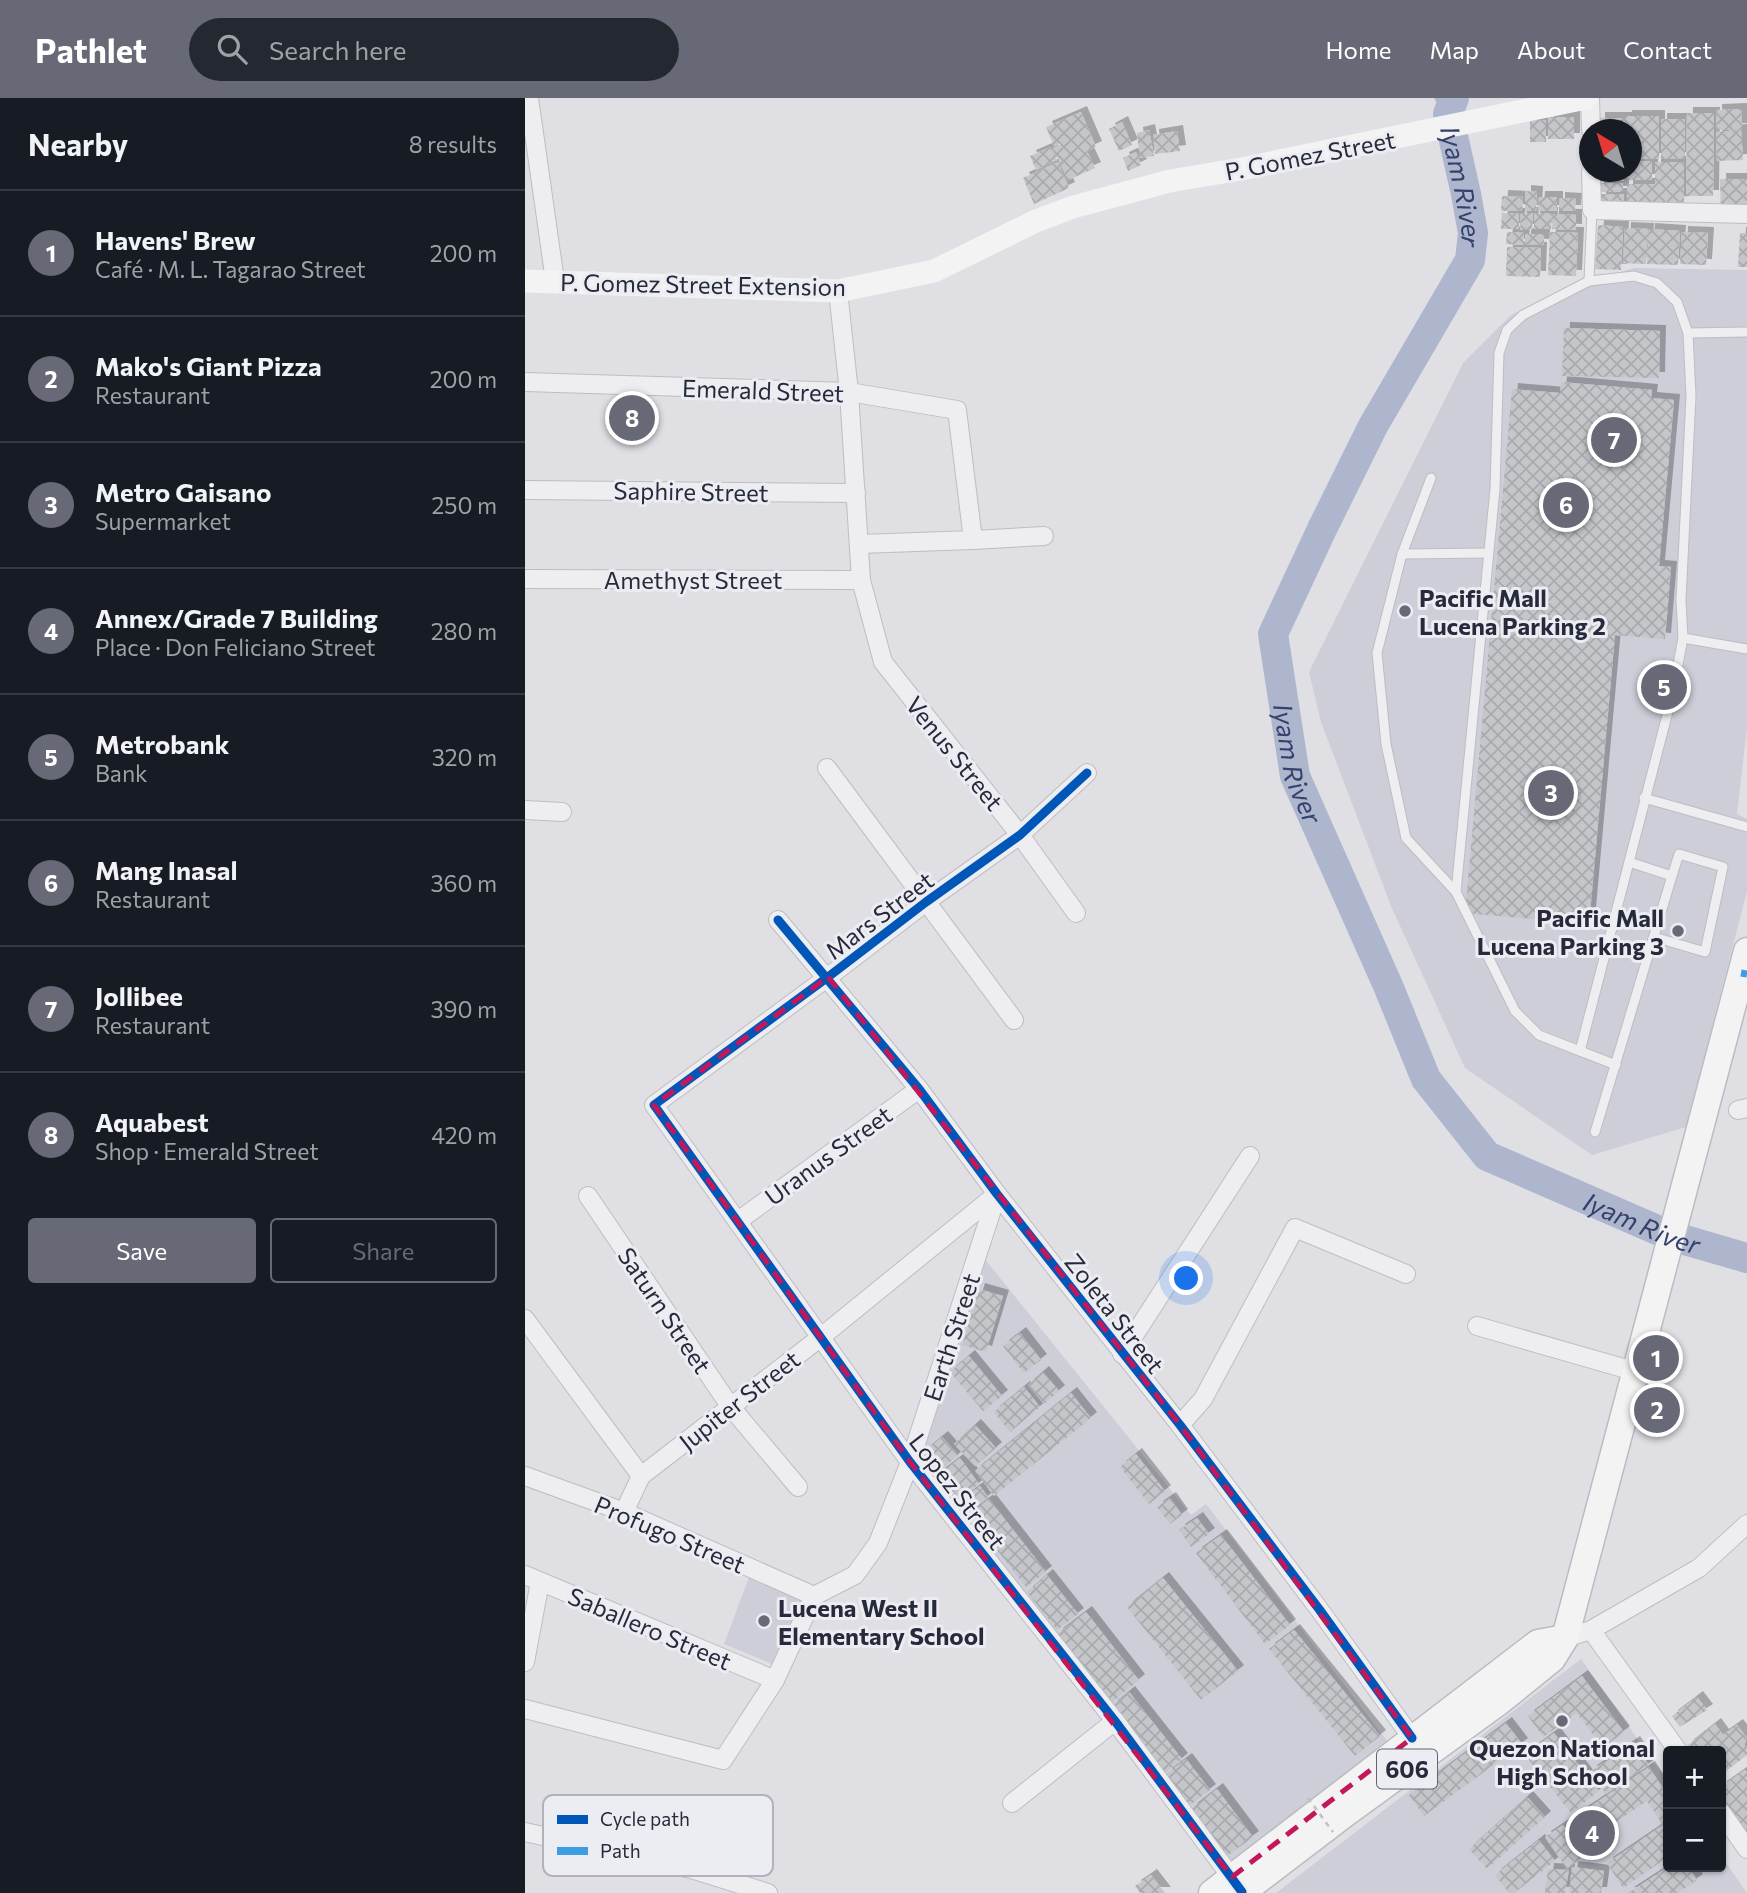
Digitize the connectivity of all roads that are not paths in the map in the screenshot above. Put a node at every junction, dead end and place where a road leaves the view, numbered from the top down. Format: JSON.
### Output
{"nodes":[{"id":1,"x":529,"y":98,"type":"edge"},
{"id":2,"x":1588,"y":98,"type":"edge"},
{"id":3,"x":1590,"y":119,"type":"edge"},
{"id":4,"x":1591,"y":182,"type":"edge"},
{"id":5,"x":1591,"y":210,"type":"junction"},
{"id":6,"x":1747,"y":214,"type":"edge"},
{"id":7,"x":1036,"y":221,"type":"joint"},
{"id":8,"x":525,"y":281,"type":"edge"},
{"id":9,"x":555,"y":281,"type":"junction"},
{"id":10,"x":1590,"y":281,"type":"junction"},
{"id":11,"x":838,"y":290,"type":"junction"},
{"id":12,"x":1747,"y":332,"type":"edge"},
{"id":13,"x":1688,"y":333,"type":"junction"},
{"id":14,"x":525,"y":382,"type":"edge"},
{"id":15,"x":849,"y":392,"type":"junction"},
{"id":16,"x":1431,"y":478,"type":"dead end"},
{"id":17,"x":525,"y":490,"type":"edge"},
{"id":18,"x":856,"y":493,"type":"junction"},
{"id":19,"x":1044,"y":536,"type":"dead end"},
{"id":20,"x":973,"y":540,"type":"junction"},
{"id":21,"x":860,"y":544,"type":"junction"},
{"id":22,"x":1488,"y":553,"type":"junction"},
{"id":23,"x":1402,"y":554,"type":"junction"},
{"id":24,"x":525,"y":579,"type":"edge"},
{"id":25,"x":861,"y":579,"type":"junction"},
{"id":26,"x":1683,"y":638,"type":"junction"},
{"id":27,"x":1747,"y":649,"type":"edge"},
{"id":28,"x":827,"y":768,"type":"dead end"},
{"id":29,"x":1087,"y":773,"type":"dead end"},
{"id":30,"x":1644,"y":797,"type":"junction"},
{"id":31,"x":525,"y":810,"type":"edge"},
{"id":32,"x":562,"y":811,"type":"dead end"},
{"id":33,"x":1747,"y":827,"type":"edge"},
{"id":34,"x":1020,"y":835,"type":"junction"},
{"id":35,"x":1629,"y":862,"type":"junction"},
{"id":36,"x":1672,"y":876,"type":"junction"},
{"id":37,"x":1456,"y":892,"type":"junction"},
{"id":38,"x":926,"y":902,"type":"junction"},
{"id":39,"x":1076,"y":913,"type":"dead end"},
{"id":40,"x":778,"y":920,"type":"dead end"},
{"id":41,"x":1654,"y":937,"type":"junction"},
{"id":42,"x":1747,"y":951,"type":"edge"},
{"id":43,"x":828,"y":977,"type":"junction"},
{"id":44,"x":1014,"y":1020,"type":"dead end"},
{"id":45,"x":1580,"y":1051,"type":"junction"},
{"id":46,"x":1616,"y":1065,"type":"junction"},
{"id":47,"x":919,"y":1089,"type":"junction"},
{"id":48,"x":654,"y":1105,"type":"joint"},
{"id":49,"x":1595,"y":1132,"type":"dead end"},
{"id":50,"x":1250,"y":1156,"type":"dead end"},
{"id":51,"x":997,"y":1194,"type":"junction"},
{"id":52,"x":588,"y":1196,"type":"dead end"},
{"id":53,"x":738,"y":1221,"type":"junction"},
{"id":54,"x":1406,"y":1274,"type":"dead end"},
{"id":55,"x":525,"y":1319,"type":"edge"},
{"id":56,"x":1477,"y":1326,"type":"dead end"},
{"id":57,"x":821,"y":1337,"type":"junction"},
{"id":58,"x":1122,"y":1354,"type":"junction"},
{"id":59,"x":1637,"y":1373,"type":"junction"},
{"id":60,"x":730,"y":1406,"type":"junction"},
{"id":61,"x":1180,"y":1426,"type":"junction"},
{"id":62,"x":910,"y":1462,"type":"junction"},
{"id":63,"x":525,"y":1476,"type":"edge"},
{"id":64,"x":641,"y":1476,"type":"junction"},
{"id":65,"x":798,"y":1487,"type":"dead end"},
{"id":66,"x":624,"y":1512,"type":"junction"},
{"id":67,"x":1747,"y":1524,"type":"edge"},
{"id":68,"x":532,"y":1579,"type":"edge"},
{"id":69,"x":814,"y":1595,"type":"junction"},
{"id":70,"x":1591,"y":1630,"type":"junction"},
{"id":71,"x":1565,"y":1638,"type":"junction"},
{"id":72,"x":525,"y":1662,"type":"edge"},
{"id":73,"x":775,"y":1680,"type":"junction"},
{"id":74,"x":525,"y":1709,"type":"edge"},
{"id":75,"x":1115,"y":1721,"type":"junction"},
{"id":76,"x":1412,"y":1738,"type":"junction"},
{"id":77,"x":1674,"y":1746,"type":"edge"},
{"id":78,"x":1011,"y":1803,"type":"dead end"},
{"id":79,"x":1726,"y":1819,"type":"edge"},
{"id":80,"x":525,"y":1832,"type":"edge"},
{"id":81,"x":543,"y":1836,"type":"edge"},
{"id":82,"x":1747,"y":1849,"type":"edge"},
{"id":83,"x":713,"y":1876,"type":"edge"},
{"id":84,"x":1232,"y":1889,"type":"edge"},
{"id":85,"x":768,"y":1893,"type":"edge"}],
"edges":[{"from":1,"to":9,"type":"street"},
{"from":2,"to":3,"type":"street"},
{"from":2,"to":7,"type":"main road","name":"P. Gomez Street"},
{"from":4,"to":5,"type":"street"},
{"from":5,"to":6,"type":"street"},
{"from":5,"to":10,"type":"lane"},
{"from":7,"to":11,"type":"main road","name":"P. Gomez Street Extension"},
{"from":8,"to":9,"type":"main road","name":"P. Gomez Street Extension"},
{"from":9,"to":11,"type":"main road","name":"P. Gomez Street Extension"},
{"from":10,"to":13,"type":"lane"},
{"from":10,"to":22,"type":"lane"},
{"from":11,"to":15,"type":"street","name":"Venus Street"},
{"from":12,"to":13,"type":"lane"},
{"from":13,"to":26,"type":"lane"},
{"from":14,"to":15,"type":"street","name":"Emerald Street"},
{"from":15,"to":18,"type":"street","name":"Venus Street"},
{"from":15,"to":20,"type":"street","name":"Emerald Street"},
{"from":16,"to":23,"type":"lane"},
{"from":17,"to":18,"type":"street","name":"Saphire Street"},
{"from":18,"to":21,"type":"street","name":"Venus Street"},
{"from":19,"to":20,"type":"street"},
{"from":20,"to":21,"type":"street"},
{"from":21,"to":25,"type":"street","name":"Venus Street"},
{"from":22,"to":23,"type":"lane"},
{"from":22,"to":37,"type":"lane"},
{"from":23,"to":37,"type":"lane"},
{"from":24,"to":25,"type":"street","name":"Amethyst Street"},
{"from":25,"to":34,"type":"street","name":"Venus Street"},
{"from":26,"to":27,"type":"lane"},
{"from":26,"to":30,"type":"lane"},
{"from":28,"to":38,"type":"street"},
{"from":29,"to":34,"type":"street","name":"Mars Street"},
{"from":30,"to":33,"type":"lane"},
{"from":30,"to":35,"type":"lane"},
{"from":31,"to":32,"type":"street"},
{"from":34,"to":38,"type":"street","name":"Mars Street"},
{"from":34,"to":39,"type":"street","name":"Venus Street"},
{"from":35,"to":36,"type":"lane"},
{"from":35,"to":45,"type":"lane"},
{"from":36,"to":41,"type":"lane"},
{"from":36,"to":41,"type":"lane"},
{"from":37,"to":45,"type":"lane"},
{"from":38,"to":43,"type":"street","name":"Mars Street"},
{"from":38,"to":44,"type":"street"},
{"from":40,"to":43,"type":"street","name":"Zoleta Street"},
{"from":41,"to":46,"type":"lane"},
{"from":42,"to":59,"type":"main road","number":"606"},
{"from":43,"to":47,"type":"street","name":"Zoleta Street"},
{"from":43,"to":48,"type":"street","name":"Mars Street"},
{"from":45,"to":46,"type":"lane"},
{"from":46,"to":49,"type":"lane"},
{"from":47,"to":51,"type":"street","name":"Zoleta Street"},
{"from":47,"to":53,"type":"street","name":"Uranus Street"},
{"from":48,"to":53,"type":"street","name":"Lopez Street"},
{"from":50,"to":58,"type":"street"},
{"from":51,"to":57,"type":"street","name":"Jupiter Street"},
{"from":51,"to":58,"type":"street","name":"Zoleta Street"},
{"from":51,"to":62,"type":"street","name":"Earth Street"},
{"from":52,"to":60,"type":"street","name":"Saturn Street"},
{"from":53,"to":57,"type":"street","name":"Lopez Street"},
{"from":54,"to":61,"type":"street"},
{"from":55,"to":64,"type":"street"},
{"from":56,"to":59,"type":"street"},
{"from":57,"to":60,"type":"street","name":"Jupiter Street"},
{"from":57,"to":62,"type":"street","name":"Lopez Street"},
{"from":58,"to":61,"type":"street","name":"Zoleta Street"},
{"from":59,"to":71,"type":"main road","number":"606"},
{"from":60,"to":64,"type":"street","name":"Jupiter Street"},
{"from":60,"to":65,"type":"street","name":"Saturn Street"},
{"from":61,"to":76,"type":"street","name":"Zoleta Street"},
{"from":62,"to":69,"type":"street","name":"Earth Street"},
{"from":62,"to":75,"type":"street","name":"Lopez Street"},
{"from":63,"to":66,"type":"street","name":"Profugo Street"},
{"from":64,"to":66,"type":"street","name":"Jupiter Street"},
{"from":66,"to":69,"type":"street","name":"Profugo Street"},
{"from":67,"to":70,"type":"street"},
{"from":68,"to":72,"type":"street"},
{"from":68,"to":73,"type":"street","name":"Saballero Street"},
{"from":69,"to":73,"type":"street"},
{"from":70,"to":71,"type":"street"},
{"from":70,"to":77,"type":"street"},
{"from":71,"to":76,"type":"main road","number":"606"},
{"from":71,"to":84,"type":"main road","number":"606"},
{"from":73,"to":74,"type":"street"},
{"from":75,"to":78,"type":"street"},
{"from":75,"to":84,"type":"street","name":"Lopez Street"},
{"from":76,"to":84,"type":"main road","number":"606"},
{"from":79,"to":82,"type":"street"},
{"from":80,"to":81,"type":"street"},
{"from":83,"to":85,"type":"street"}]}
